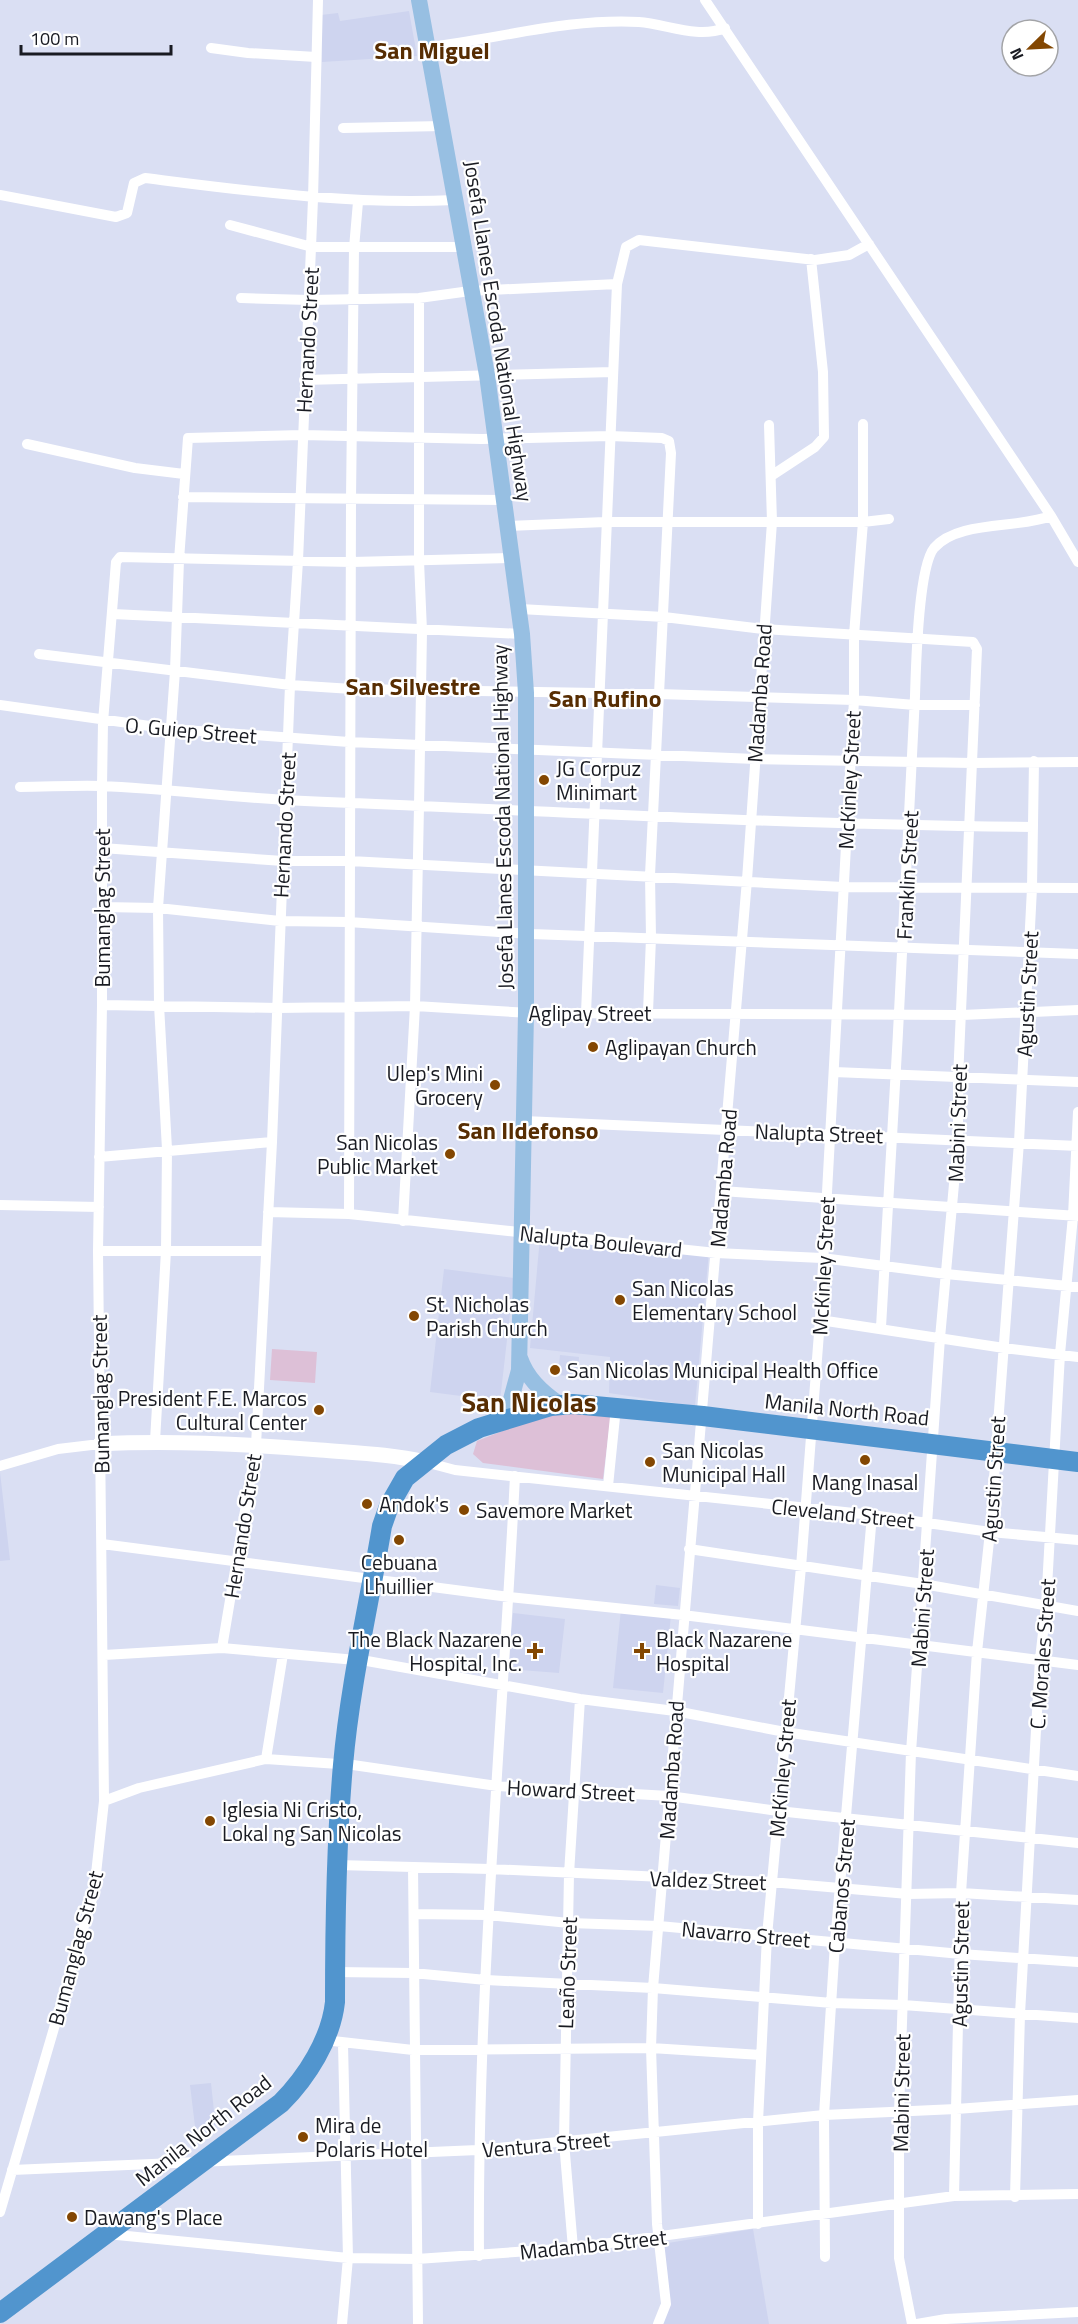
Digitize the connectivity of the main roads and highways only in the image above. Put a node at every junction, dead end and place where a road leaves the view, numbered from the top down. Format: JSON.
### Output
{"nodes":[{"id":1,"x":420,"y":0,"type":"edge"},
{"id":2,"x":519,"y":1354,"type":"junction"},
{"id":3,"x":561,"y":1405,"type":"junction"},
{"id":4,"x":490,"y":1424,"type":"junction"},
{"id":5,"x":1078,"y":1462,"type":"edge"},
{"id":6,"x":0,"y":2313,"type":"edge"}],
"edges":[{"from":1,"to":2,"type":"main road","name":"Josefa Llanes Escoda National Highway"},
{"from":2,"to":3,"type":"main road","name":"Josefa Llanes Escoda National Highway"},
{"from":2,"to":4,"type":"main road","name":"Josefa Llanes Escoda National Highway"},
{"from":3,"to":4,"type":"highway","name":"Manila North Road"},
{"from":3,"to":5,"type":"highway","name":"Manila North Road"},
{"from":4,"to":6,"type":"highway","name":"Manila North Road"}]}
